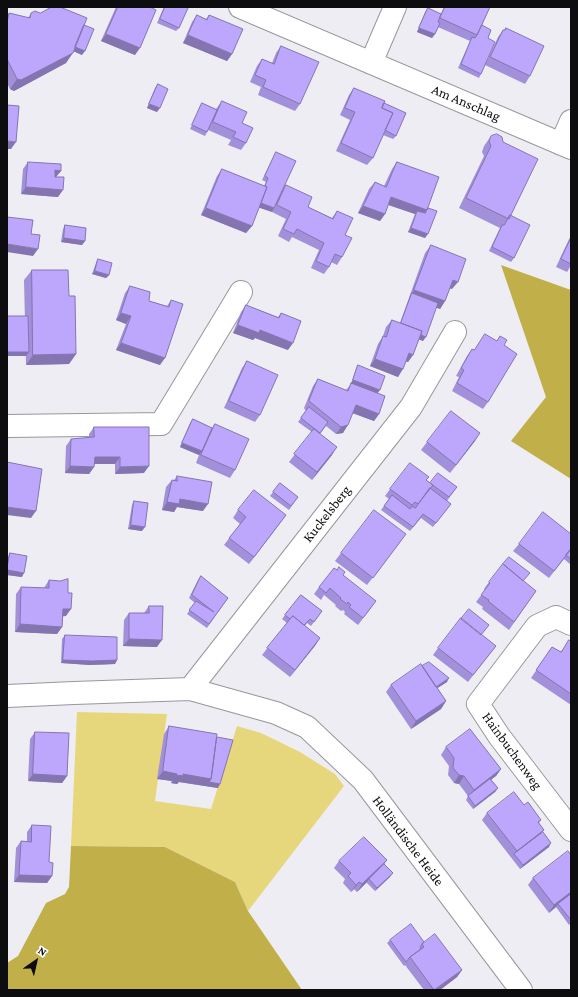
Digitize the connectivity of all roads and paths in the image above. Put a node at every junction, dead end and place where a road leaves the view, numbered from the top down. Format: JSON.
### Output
{"nodes":[{"id":1,"x":240,"y":7,"type":"edge"},
{"id":2,"x":395,"y":7,"type":"edge"},
{"id":3,"x":371,"y":62,"type":"junction"},
{"id":4,"x":571,"y":121,"type":"edge"},
{"id":5,"x":566,"y":146,"type":"edge"},
{"id":6,"x":241,"y":292,"type":"dead end"},
{"id":7,"x":455,"y":332,"type":"dead end"},
{"id":8,"x":7,"y":426,"type":"edge"},
{"id":9,"x":571,"y":624,"type":"edge"},
{"id":10,"x":190,"y":690,"type":"junction"},
{"id":11,"x":7,"y":696,"type":"edge"},
{"id":12,"x":571,"y":830,"type":"edge"},
{"id":13,"x":521,"y":990,"type":"edge"}],
"edges":[{"from":1,"to":3,"type":"street","name":"Am Anschlag"},
{"from":2,"to":3,"type":"street"},
{"from":3,"to":5,"type":"street","name":"Am Anschlag"},
{"from":4,"to":5,"type":"street","name":"Am Anschlag"},
{"from":6,"to":8,"type":"street"},
{"from":7,"to":10,"type":"street","name":"Kuckelsberg"},
{"from":9,"to":12,"type":"street","name":"Hainbuchenweg"},
{"from":10,"to":11,"type":"street"},
{"from":10,"to":13,"type":"street","name":"Holländische Heide"}]}
